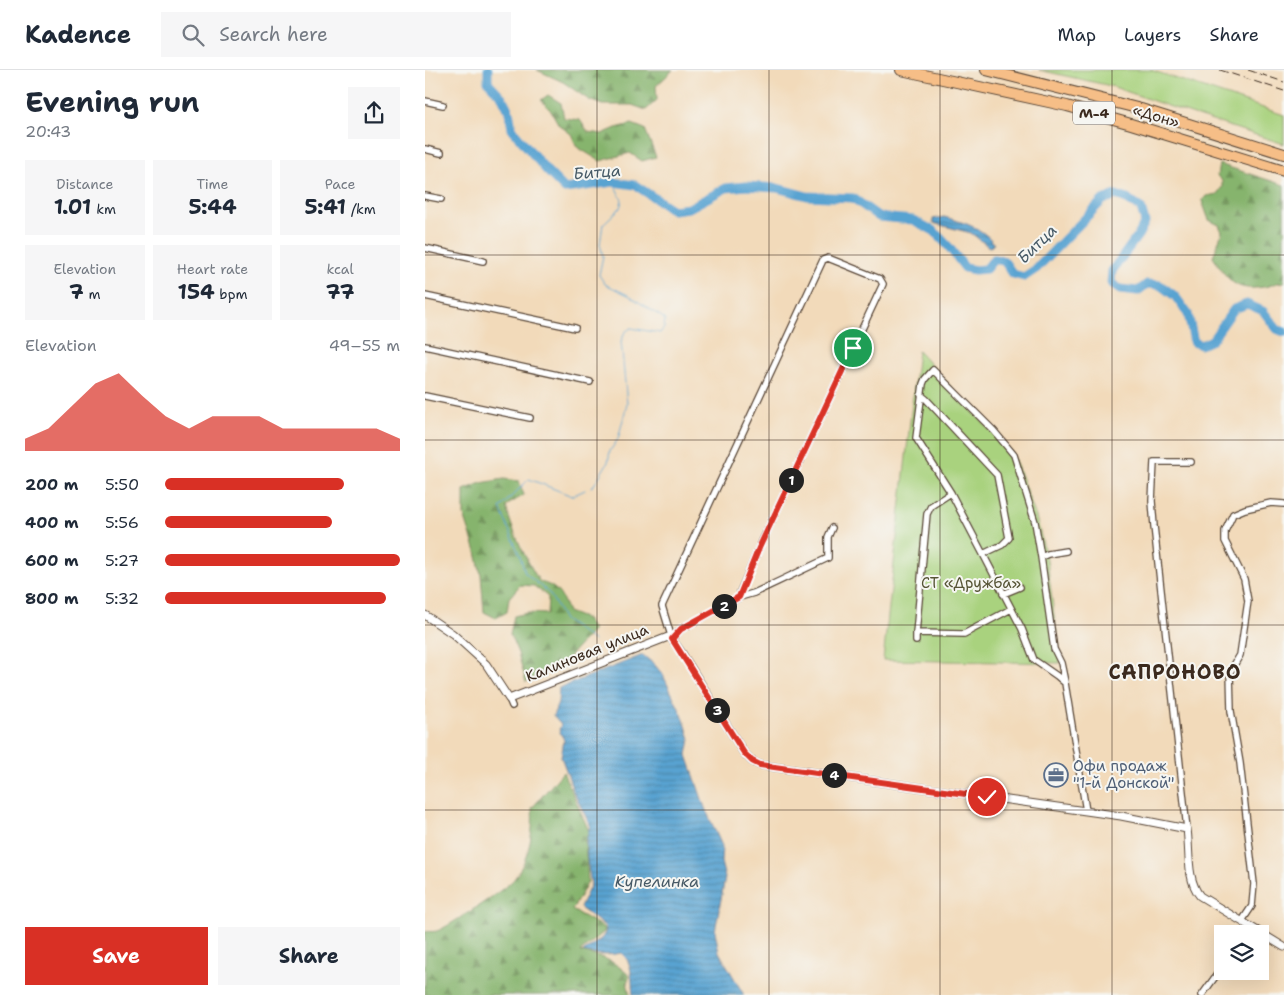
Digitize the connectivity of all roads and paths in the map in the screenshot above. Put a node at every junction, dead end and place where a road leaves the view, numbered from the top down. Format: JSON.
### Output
{"nodes":[{"id":1,"x":901,"y":70,"type":"edge"},
{"id":2,"x":986,"y":70,"type":"edge"},
{"id":3,"x":425,"y":101,"type":"edge"},
{"id":4,"x":443,"y":105,"type":"dead end"},
{"id":5,"x":425,"y":149,"type":"edge"},
{"id":6,"x":441,"y":153,"type":"dead end"},
{"id":7,"x":1284,"y":154,"type":"edge"},
{"id":8,"x":1284,"y":171,"type":"edge"},
{"id":9,"x":425,"y":196,"type":"edge"},
{"id":10,"x":441,"y":199,"type":"dead end"},
{"id":11,"x":425,"y":248,"type":"edge"},
{"id":12,"x":483,"y":261,"type":"dead end"},
{"id":13,"x":425,"y":296,"type":"edge"},
{"id":14,"x":575,"y":328,"type":"dead end"},
{"id":15,"x":425,"y":346,"type":"edge"},
{"id":16,"x":590,"y":382,"type":"dead end"},
{"id":17,"x":921,"y":395,"type":"junction"},
{"id":18,"x":425,"y":396,"type":"edge"},
{"id":19,"x":530,"y":418,"type":"dead end"},
{"id":20,"x":1191,"y":462,"type":"dead end"},
{"id":21,"x":951,"y":493,"type":"junction"},
{"id":22,"x":1284,"y":504,"type":"edge"},
{"id":23,"x":832,"y":528,"type":"dead end"},
{"id":24,"x":1066,"y":551,"type":"dead end"},
{"id":25,"x":983,"y":554,"type":"junction"},
{"id":26,"x":1041,"y":558,"type":"junction"},
{"id":27,"x":1021,"y":587,"type":"dead end"},
{"id":28,"x":1003,"y":594,"type":"junction"},
{"id":29,"x":739,"y":597,"type":"junction"},
{"id":30,"x":1011,"y":609,"type":"junction"},
{"id":31,"x":425,"y":614,"type":"edge"},
{"id":32,"x":916,"y":633,"type":"junction"},
{"id":33,"x":672,"y":639,"type":"junction"},
{"id":34,"x":915,"y":641,"type":"dead end"},
{"id":35,"x":1065,"y":683,"type":"junction"},
{"id":36,"x":509,"y":699,"type":"junction"},
{"id":37,"x":512,"y":706,"type":"dead end"},
{"id":38,"x":1086,"y":811,"type":"junction"},
{"id":39,"x":1187,"y":829,"type":"junction"},
{"id":40,"x":1242,"y":922,"type":"junction"},
{"id":41,"x":1247,"y":925,"type":"edge"},
{"id":42,"x":1269,"y":938,"type":"edge"},
{"id":43,"x":1284,"y":947,"type":"edge"},
{"id":44,"x":1214,"y":978,"type":"edge"},
{"id":45,"x":1202,"y":995,"type":"edge"}],
"edges":[{"from":1,"to":8,"type":"highway","name":"«Дон»","number":"М-4"},
{"from":2,"to":7,"type":"highway","name":"«Дон»","number":"М-4"},
{"from":3,"to":4,"type":"street"},
{"from":5,"to":6,"type":"street"},
{"from":9,"to":10,"type":"street"},
{"from":11,"to":12,"type":"street"},
{"from":13,"to":14,"type":"street"},
{"from":15,"to":16,"type":"street"},
{"from":17,"to":21,"type":"street"},
{"from":17,"to":25,"type":"street"},
{"from":17,"to":26,"type":"street"},
{"from":18,"to":19,"type":"street"},
{"from":20,"to":39,"type":"street"},
{"from":21,"to":25,"type":"street"},
{"from":21,"to":32,"type":"street"},
{"from":22,"to":40,"type":"street"},
{"from":23,"to":29,"type":"street"},
{"from":24,"to":26,"type":"street"},
{"from":25,"to":28,"type":"street"},
{"from":26,"to":35,"type":"street"},
{"from":27,"to":28,"type":"street"},
{"from":28,"to":30,"type":"street"},
{"from":29,"to":33,"type":"street"},
{"from":29,"to":33,"type":"street"},
{"from":30,"to":32,"type":"street"},
{"from":30,"to":35,"type":"street"},
{"from":31,"to":36,"type":"street"},
{"from":32,"to":34,"type":"street"},
{"from":33,"to":36,"type":"street","name":"Калиновая улица"},
{"from":33,"to":38,"type":"street","name":"Калиновая улица"},
{"from":35,"to":38,"type":"street"},
{"from":36,"to":37,"type":"street"},
{"from":38,"to":39,"type":"street","name":"Калиновая улица"},
{"from":39,"to":40,"type":"street"},
{"from":40,"to":41,"type":"street"},
{"from":42,"to":43,"type":"street"},
{"from":44,"to":45,"type":"street"}]}
